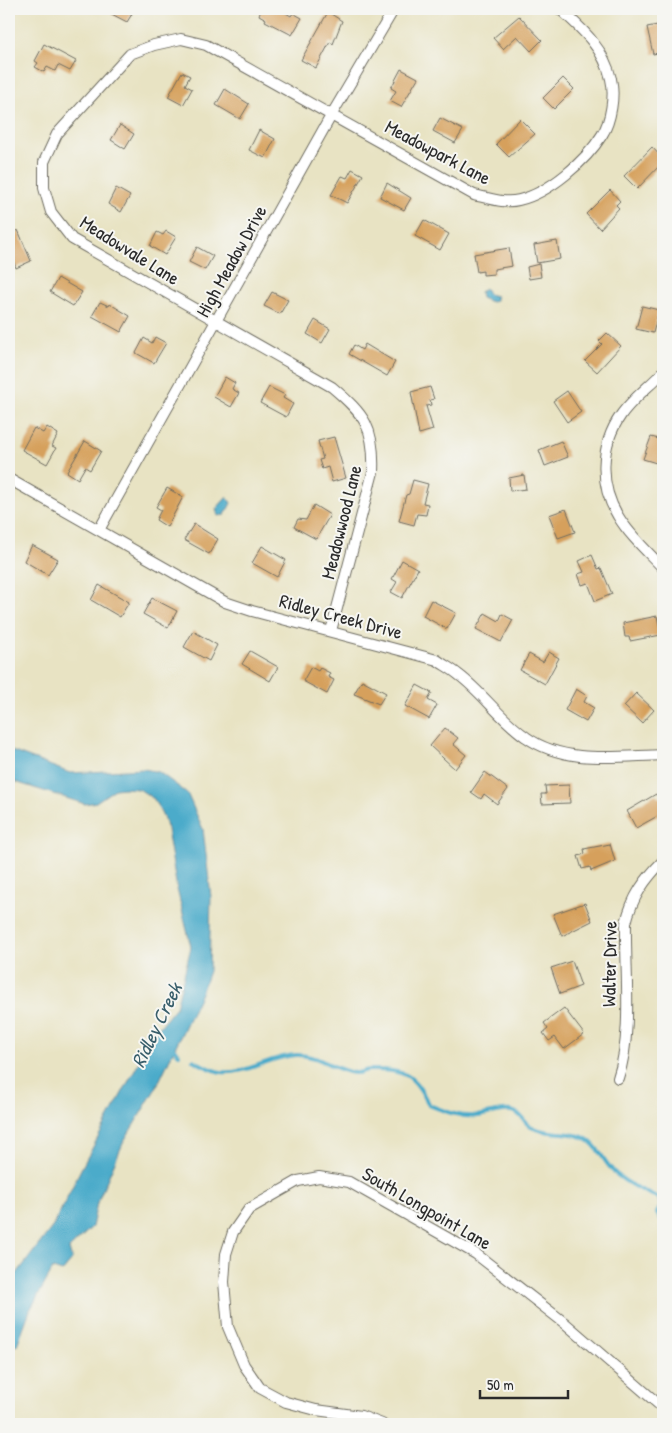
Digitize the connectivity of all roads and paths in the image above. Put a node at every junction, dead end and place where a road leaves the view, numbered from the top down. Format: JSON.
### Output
{"nodes":[{"id":1,"x":394,"y":9,"type":"edge"},
{"id":2,"x":560,"y":9,"type":"edge"},
{"id":3,"x":332,"y":114,"type":"junction"},
{"id":4,"x":216,"y":323,"type":"junction"},
{"id":5,"x":663,"y":372,"type":"edge"},
{"id":6,"x":9,"y":479,"type":"edge"},
{"id":7,"x":99,"y":530,"type":"junction"},
{"id":8,"x":663,"y":568,"type":"edge"},
{"id":9,"x":331,"y":631,"type":"junction"},
{"id":10,"x":663,"y":755,"type":"edge"},
{"id":11,"x":663,"y":861,"type":"edge"},
{"id":12,"x":618,"y":1078,"type":"dead end"},
{"id":13,"x":663,"y":1408,"type":"edge"},
{"id":14,"x":382,"y":1424,"type":"edge"}],
"edges":[{"from":1,"to":3,"type":"street","name":"High Meadow Drive"},
{"from":2,"to":3,"type":"street","name":"Meadowpark Lane"},
{"from":3,"to":4,"type":"street","name":"High Meadow Drive"},
{"from":3,"to":4,"type":"street","name":"Meadowvale Lane"},
{"from":4,"to":7,"type":"street","name":"High Meadow Drive"},
{"from":4,"to":9,"type":"street","name":"Meadowwood Lane"},
{"from":5,"to":8,"type":"street"},
{"from":6,"to":7,"type":"street","name":"Ridley Creek Drive"},
{"from":7,"to":9,"type":"street","name":"Ridley Creek Drive"},
{"from":9,"to":10,"type":"street","name":"Ridley Creek Drive"},
{"from":11,"to":12,"type":"street","name":"Walter Drive"},
{"from":13,"to":14,"type":"street","name":"South Longpoint Lane"}]}
